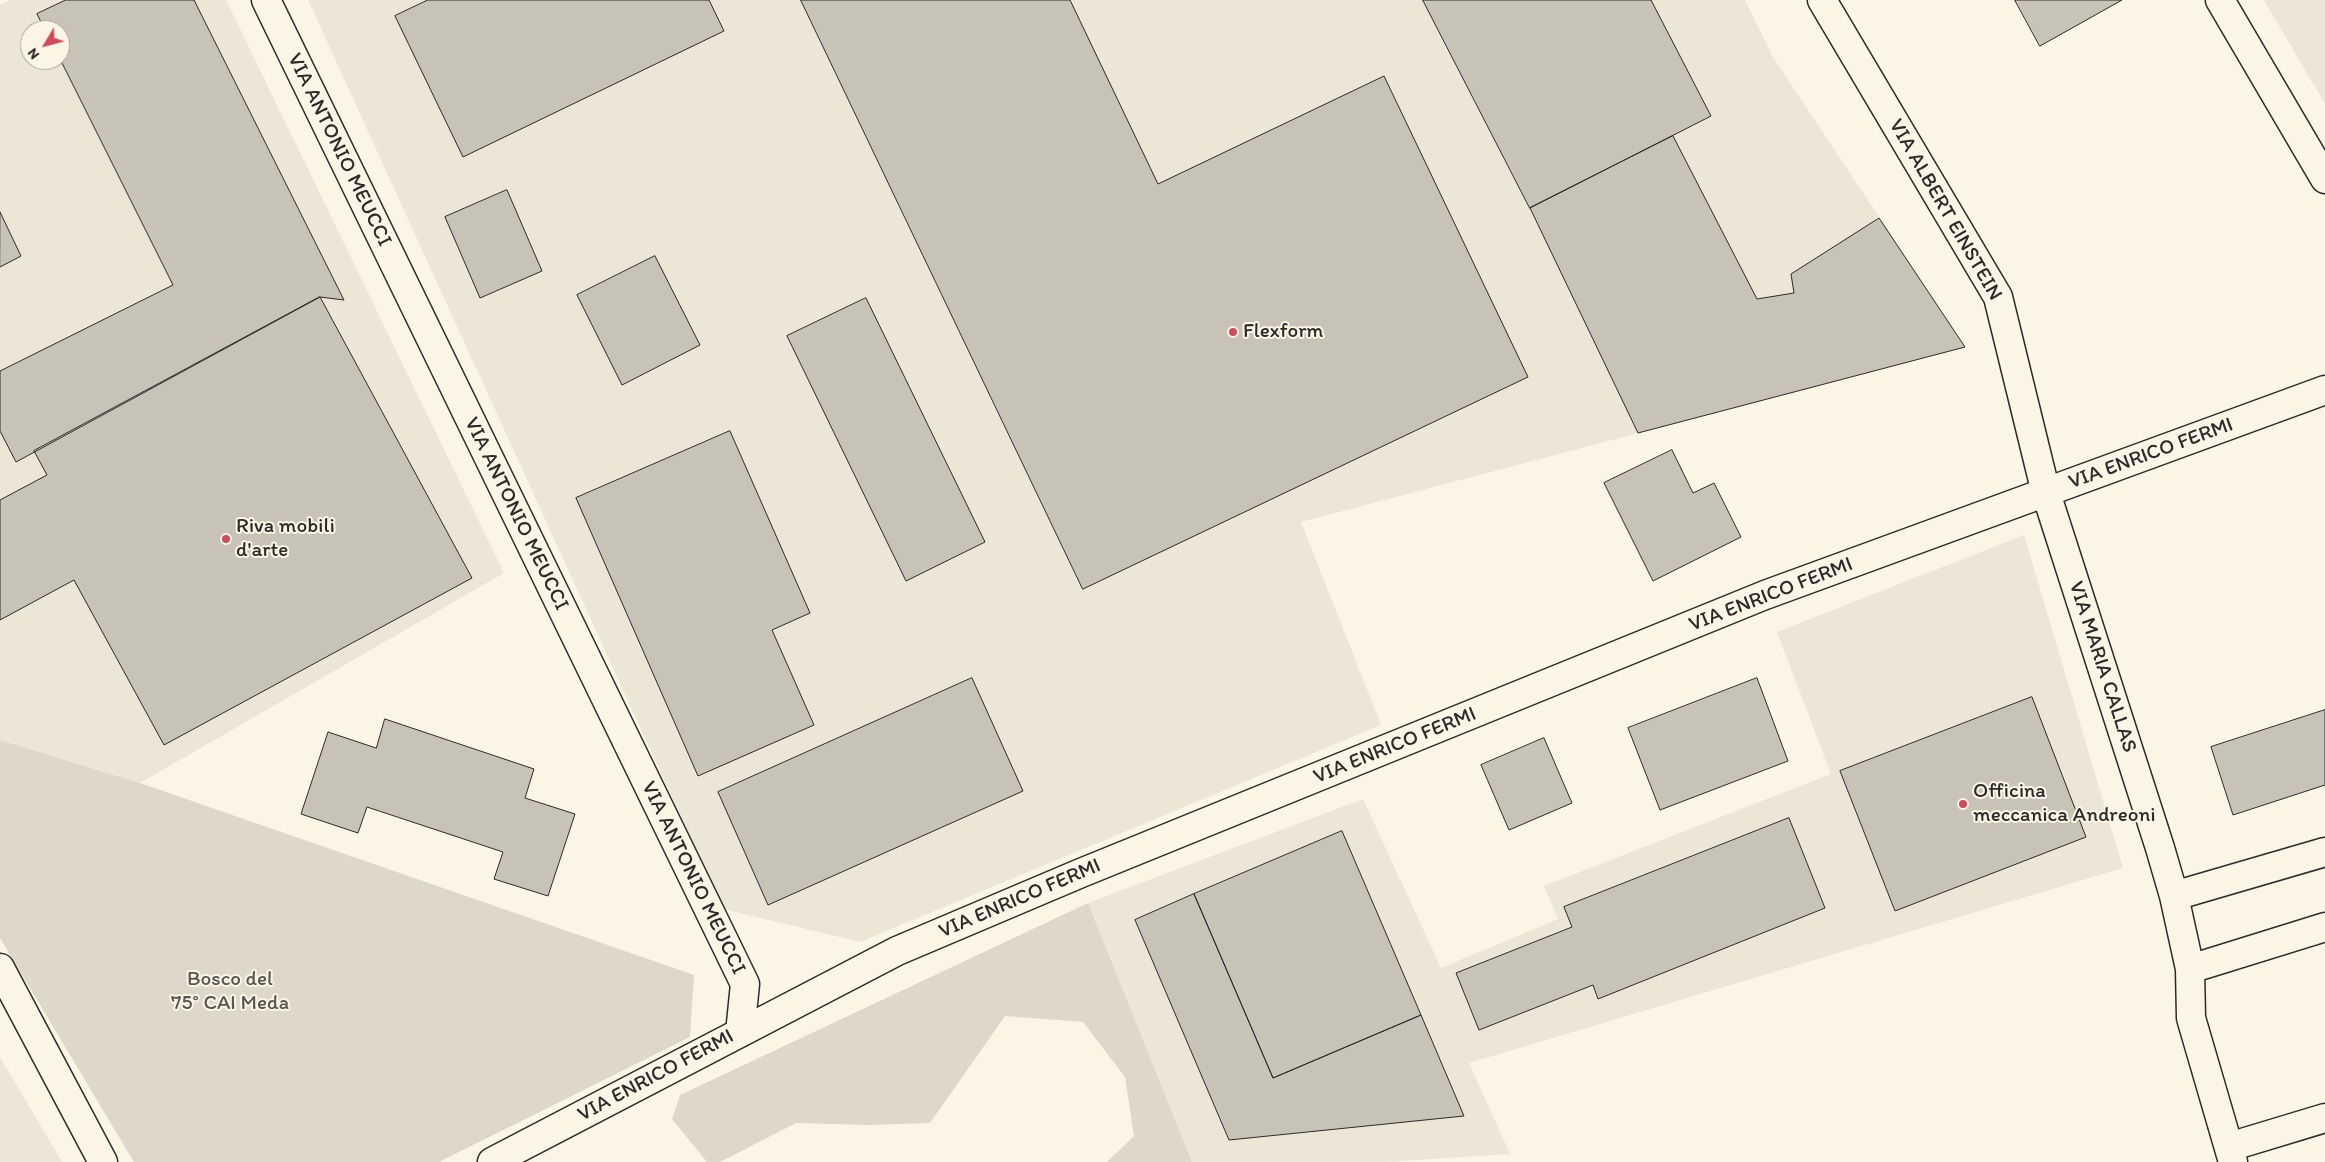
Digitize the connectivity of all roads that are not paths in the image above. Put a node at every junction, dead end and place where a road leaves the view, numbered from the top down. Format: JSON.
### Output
{"nodes":[{"id":1,"x":266,"y":0,"type":"edge"},
{"id":2,"x":1822,"y":0,"type":"edge"},
{"id":3,"x":2220,"y":0,"type":"edge"},
{"id":4,"x":2325,"y":179,"type":"edge"},
{"id":5,"x":2325,"y":390,"type":"edge"},
{"id":6,"x":2046,"y":493,"type":"junction"},
{"id":7,"x":2325,"y":852,"type":"edge"},
{"id":8,"x":2174,"y":896,"type":"junction"},
{"id":9,"x":2325,"y":927,"type":"edge"},
{"id":10,"x":0,"y":968,"type":"edge"},
{"id":11,"x":2190,"y":968,"type":"junction"},
{"id":12,"x":740,"y":1033,"type":"junction"},
{"id":13,"x":2325,"y":1118,"type":"edge"},
{"id":14,"x":2231,"y":1155,"type":"edge"},
{"id":15,"x":103,"y":1162,"type":"edge"},
{"id":16,"x":492,"y":1162,"type":"edge"}],
"edges":[{"from":1,"to":12,"type":"street","name":"VIA ANTONIO MEUCCI"},
{"from":2,"to":6,"type":"street","name":"VIA ALBERT EINSTEIN"},
{"from":3,"to":4,"type":"street"},
{"from":5,"to":6,"type":"street","name":"VIA ENRICO FERMI"},
{"from":6,"to":8,"type":"street","name":"VIA MARIA CALLAS"},
{"from":6,"to":12,"type":"street","name":"VIA ENRICO FERMI"},
{"from":7,"to":8,"type":"street"},
{"from":8,"to":11,"type":"street","name":"VIA MARIA CALLAS"},
{"from":9,"to":11,"type":"street"},
{"from":10,"to":15,"type":"street"},
{"from":11,"to":14,"type":"street","name":"VIA MARIA CALLAS"},
{"from":12,"to":16,"type":"street","name":"VIA ENRICO FERMI"},
{"from":13,"to":14,"type":"street"}]}
